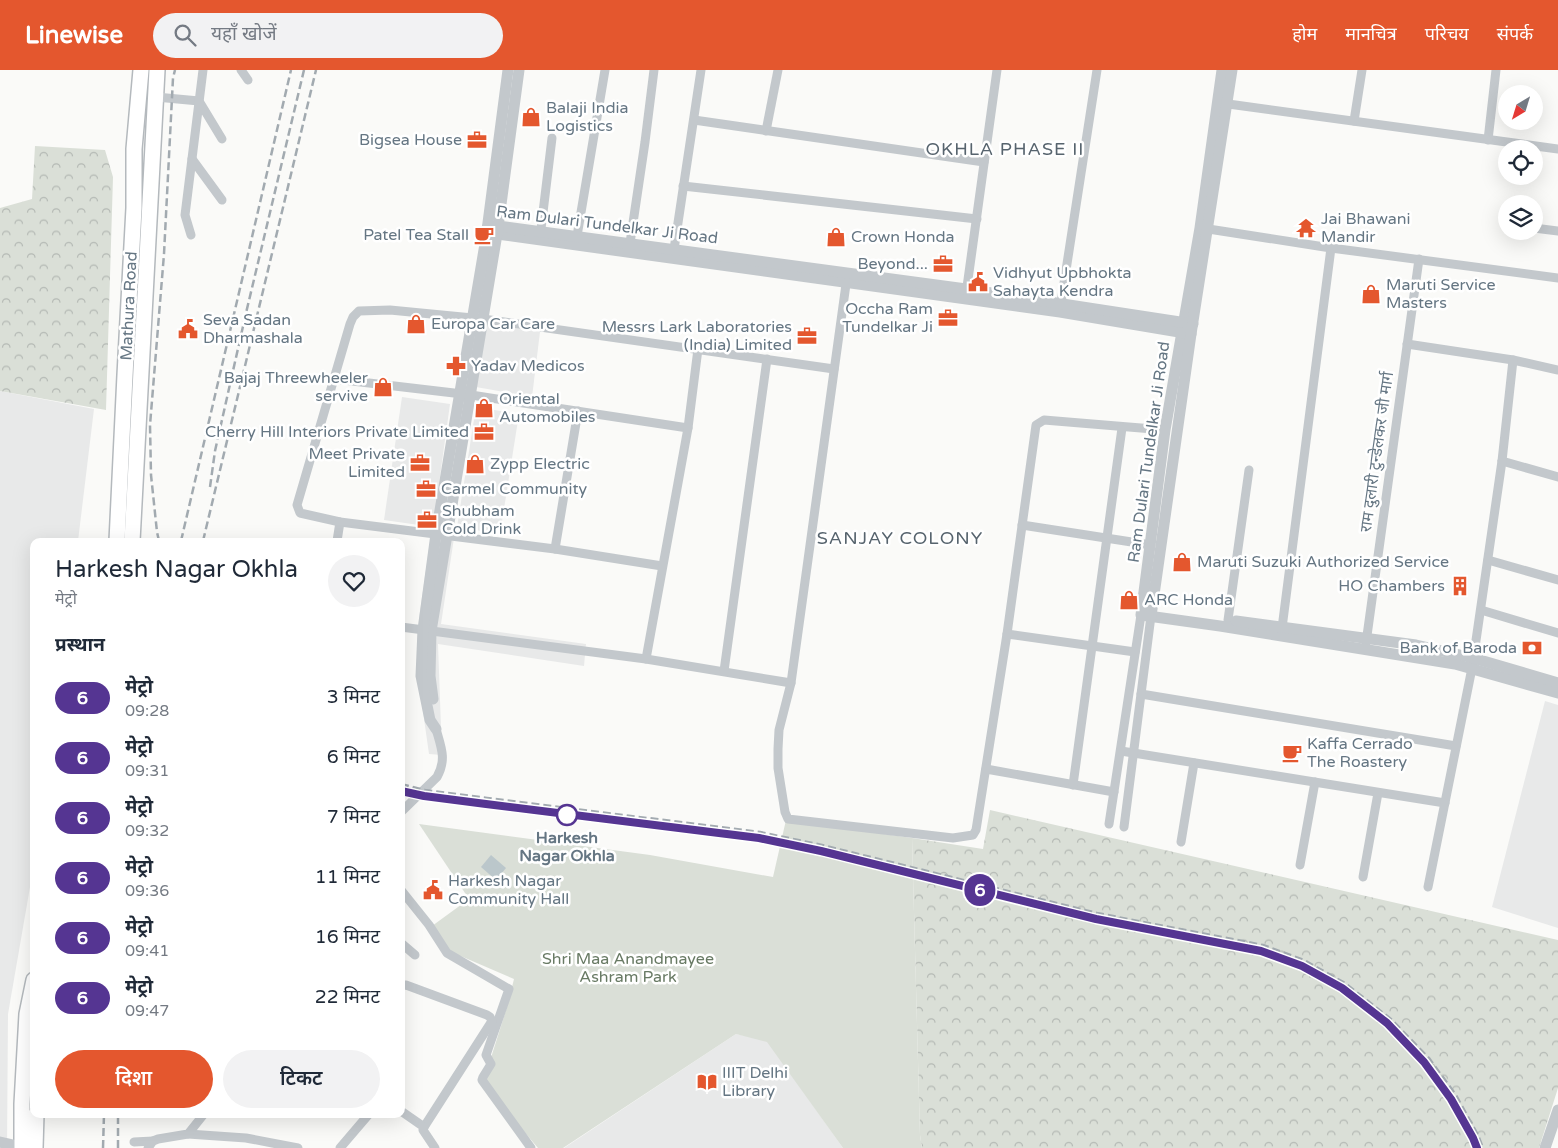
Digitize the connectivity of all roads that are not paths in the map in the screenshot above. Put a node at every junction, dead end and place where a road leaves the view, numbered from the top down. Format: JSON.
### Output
{"nodes":[{"id":1,"x":141,"y":70,"type":"edge"},
{"id":2,"x":157,"y":70,"type":"edge"},
{"id":3,"x":203,"y":70,"type":"edge"},
{"id":4,"x":241,"y":70,"type":"edge"},
{"id":5,"x":508,"y":70,"type":"edge"},
{"id":6,"x":519,"y":70,"type":"edge"},
{"id":7,"x":605,"y":70,"type":"edge"},
{"id":8,"x":654,"y":70,"type":"edge"},
{"id":9,"x":701,"y":70,"type":"edge"},
{"id":10,"x":778,"y":70,"type":"edge"},
{"id":11,"x":997,"y":70,"type":"edge"},
{"id":12,"x":1098,"y":70,"type":"edge"},
{"id":13,"x":1222,"y":70,"type":"edge"},
{"id":14,"x":1232,"y":70,"type":"edge"},
{"id":15,"x":1362,"y":70,"type":"edge"},
{"id":16,"x":1496,"y":70,"type":"edge"},
{"id":17,"x":248,"y":80,"type":"dead end"},
{"id":18,"x":156,"y":97,"type":"junction"},
{"id":19,"x":199,"y":101,"type":"junction"},
{"id":20,"x":1223,"y":103,"type":"junction"},
{"id":21,"x":694,"y":120,"type":"junction"},
{"id":22,"x":1354,"y":121,"type":"junction"},
{"id":23,"x":766,"y":131,"type":"junction"},
{"id":24,"x":552,"y":138,"type":"dead end"},
{"id":25,"x":222,"y":139,"type":"dead end"},
{"id":26,"x":1488,"y":140,"type":"junction"},
{"id":27,"x":1558,"y":149,"type":"edge"},
{"id":28,"x":192,"y":159,"type":"junction"},
{"id":29,"x":984,"y":162,"type":"junction"},
{"id":30,"x":683,"y":186,"type":"junction"},
{"id":31,"x":222,"y":200,"type":"dead end"},
{"id":32,"x":977,"y":220,"type":"junction"},
{"id":33,"x":1204,"y":228,"type":"junction"},
{"id":34,"x":494,"y":229,"type":"junction"},
{"id":35,"x":1543,"y":229,"type":"edge"},
{"id":36,"x":1558,"y":231,"type":"edge"},
{"id":37,"x":191,"y":235,"type":"dead end"},
{"id":38,"x":540,"y":236,"type":"junction"},
{"id":39,"x":576,"y":241,"type":"junction"},
{"id":40,"x":630,"y":243,"type":"junction"},
{"id":41,"x":1331,"y":248,"type":"junction"},
{"id":42,"x":673,"y":254,"type":"junction"},
{"id":43,"x":1419,"y":259,"type":"junction"},
{"id":44,"x":847,"y":277,"type":"junction"},
{"id":45,"x":1558,"y":278,"type":"edge"},
{"id":46,"x":966,"y":294,"type":"junction"},
{"id":47,"x":1061,"y":308,"type":"junction"},
{"id":48,"x":478,"y":318,"type":"junction"},
{"id":49,"x":1188,"y":329,"type":"junction"},
{"id":50,"x":1407,"y":344,"type":"junction"},
{"id":51,"x":698,"y":349,"type":"junction"},
{"id":52,"x":767,"y":359,"type":"junction"},
{"id":53,"x":1513,"y":360,"type":"junction"},
{"id":54,"x":834,"y":369,"type":"junction"},
{"id":55,"x":1558,"y":370,"type":"edge"},
{"id":56,"x":335,"y":379,"type":"junction"},
{"id":57,"x":465,"y":395,"type":"junction"},
{"id":58,"x":578,"y":411,"type":"junction"},
{"id":59,"x":688,"y":428,"type":"junction"},
{"id":60,"x":1122,"y":428,"type":"junction"},
{"id":61,"x":1165,"y":430,"type":"junction"},
{"id":62,"x":1502,"y":461,"type":"junction"},
{"id":63,"x":1249,"y":470,"type":"dead end"},
{"id":64,"x":1558,"y":478,"type":"edge"},
{"id":65,"x":340,"y":522,"type":"junction"},
{"id":66,"x":1022,"y":525,"type":"junction"},
{"id":67,"x":442,"y":534,"type":"junction"},
{"id":68,"x":117,"y":538,"type":"edge"},
{"id":69,"x":132,"y":538,"type":"edge"},
{"id":70,"x":337,"y":538,"type":"edge"},
{"id":71,"x":1107,"y":538,"type":"junction"},
{"id":72,"x":1151,"y":544,"type":"junction"},
{"id":73,"x":555,"y":549,"type":"junction"},
{"id":74,"x":1488,"y":560,"type":"junction"},
{"id":75,"x":662,"y":566,"type":"junction"},
{"id":76,"x":1558,"y":580,"type":"edge"},
{"id":77,"x":1481,"y":610,"type":"junction"},
{"id":78,"x":1147,"y":613,"type":"junction"},
{"id":79,"x":1228,"y":620,"type":"junction"},
{"id":80,"x":405,"y":627,"type":"edge"},
{"id":81,"x":1282,"y":628,"type":"junction"},
{"id":82,"x":427,"y":630,"type":"junction"},
{"id":83,"x":1558,"y":633,"type":"edge"},
{"id":84,"x":1007,"y":634,"type":"junction"},
{"id":85,"x":1366,"y":644,"type":"junction"},
{"id":86,"x":1093,"y":647,"type":"junction"},
{"id":87,"x":1135,"y":652,"type":"junction"},
{"id":88,"x":646,"y":659,"type":"junction"},
{"id":89,"x":1473,"y":663,"type":"junction"},
{"id":90,"x":724,"y":671,"type":"junction"},
{"id":91,"x":791,"y":683,"type":"junction"},
{"id":92,"x":1558,"y":683,"type":"edge"},
{"id":93,"x":1558,"y":693,"type":"edge"},
{"id":94,"x":1141,"y":694,"type":"junction"},
{"id":95,"x":436,"y":729,"type":"joint"},
{"id":96,"x":1456,"y":746,"type":"junction"},
{"id":97,"x":1121,"y":751,"type":"junction"},
{"id":98,"x":1134,"y":753,"type":"junction"},
{"id":99,"x":1194,"y":763,"type":"junction"},
{"id":100,"x":986,"y":769,"type":"junction"},
{"id":101,"x":1315,"y":782,"type":"junction"},
{"id":102,"x":1074,"y":785,"type":"junction"},
{"id":103,"x":1114,"y":792,"type":"junction"},
{"id":104,"x":1378,"y":793,"type":"junction"},
{"id":105,"x":1445,"y":803,"type":"junction"},
{"id":106,"x":405,"y":808,"type":"edge"},
{"id":107,"x":1109,"y":824,"type":"dead end"},
{"id":108,"x":1124,"y":827,"type":"dead end"},
{"id":109,"x":1181,"y":842,"type":"dead end"},
{"id":110,"x":1300,"y":865,"type":"dead end"},
{"id":111,"x":1363,"y":878,"type":"dead end"},
{"id":112,"x":1428,"y":887,"type":"dead end"},
{"id":113,"x":405,"y":895,"type":"edge"},
{"id":114,"x":405,"y":947,"type":"edge"},
{"id":115,"x":415,"y":955,"type":"dead end"},
{"id":116,"x":405,"y":985,"type":"edge"},
{"id":117,"x":30,"y":999,"type":"edge"},
{"id":118,"x":478,"y":1044,"type":"junction"},
{"id":119,"x":487,"y":1051,"type":"junction"},
{"id":120,"x":1558,"y":1110,"type":"edge"},
{"id":121,"x":405,"y":1114,"type":"edge"},
{"id":122,"x":35,"y":1118,"type":"edge"},
{"id":123,"x":201,"y":1118,"type":"edge"},
{"id":124,"x":366,"y":1118,"type":"edge"},
{"id":125,"x":424,"y":1127,"type":"junction"},
{"id":126,"x":188,"y":1134,"type":"junction"},
{"id":127,"x":0,"y":1142,"type":"edge"},
{"id":128,"x":134,"y":1142,"type":"dead end"},
{"id":129,"x":151,"y":1145,"type":"edge"},
{"id":130,"x":26,"y":1148,"type":"edge"},
{"id":131,"x":298,"y":1148,"type":"edge"},
{"id":132,"x":340,"y":1148,"type":"edge"},
{"id":133,"x":434,"y":1148,"type":"edge"},
{"id":134,"x":531,"y":1148,"type":"edge"},
{"id":135,"x":1546,"y":1148,"type":"edge"}],
"edges":[{"from":1,"to":68,"type":"highway","name":"Mathura Road"},
{"from":2,"to":18,"type":"highway","name":"Mathura Road"},
{"from":3,"to":19,"type":"street"},
{"from":4,"to":17,"type":"street"},
{"from":5,"to":34,"type":"street"},
{"from":6,"to":34,"type":"street"},
{"from":7,"to":39,"type":"street"},
{"from":8,"to":40,"type":"street"},
{"from":9,"to":21,"type":"street"},
{"from":10,"to":23,"type":"street"},
{"from":11,"to":29,"type":"street"},
{"from":12,"to":47,"type":"street"},
{"from":13,"to":20,"type":"street","name":"Ram Dulari Tundelkar Ji Road"},
{"from":14,"to":20,"type":"street","name":"Ram Dulari Tundelkar Ji Road"},
{"from":15,"to":22,"type":"street"},
{"from":16,"to":26,"type":"street"},
{"from":18,"to":19,"type":"street"},
{"from":18,"to":69,"type":"highway","name":"Mathura Road"},
{"from":19,"to":25,"type":"street"},
{"from":19,"to":28,"type":"street"},
{"from":20,"to":22,"type":"street"},
{"from":20,"to":33,"type":"street","name":"Ram Dulari Tundelkar Ji Road"},
{"from":21,"to":23,"type":"street"},
{"from":21,"to":30,"type":"street"},
{"from":22,"to":26,"type":"street"},
{"from":23,"to":29,"type":"street"},
{"from":24,"to":38,"type":"street"},
{"from":26,"to":27,"type":"street"},
{"from":28,"to":31,"type":"street"},
{"from":28,"to":37,"type":"street"},
{"from":29,"to":32,"type":"street"},
{"from":30,"to":32,"type":"street"},
{"from":30,"to":42,"type":"street"},
{"from":32,"to":46,"type":"street"},
{"from":33,"to":41,"type":"street"},
{"from":33,"to":49,"type":"street","name":"Ram Dulari Tundelkar Ji Road"},
{"from":34,"to":38,"type":"street","name":"Ram Dulari Tundelkar Ji Road"},
{"from":34,"to":48,"type":"street"},
{"from":35,"to":36,"type":"street"},
{"from":38,"to":39,"type":"street","name":"Ram Dulari Tundelkar Ji Road"},
{"from":39,"to":40,"type":"street","name":"Ram Dulari Tundelkar Ji Road"},
{"from":39,"to":42,"type":"street","name":"Ram Dulari Tundelkar Ji Road"},
{"from":40,"to":42,"type":"street","name":"Ram Dulari Tundelkar Ji Road"},
{"from":41,"to":43,"type":"street"},
{"from":41,"to":81,"type":"street"},
{"from":42,"to":44,"type":"street","name":"Ram Dulari Tundelkar Ji Road"},
{"from":43,"to":45,"type":"street"},
{"from":43,"to":50,"type":"street","name":"राम दुलारी टुन्डेलकर जी मार्ग"},
{"from":44,"to":46,"type":"street","name":"Ram Dulari Tundelkar Ji Road"},
{"from":44,"to":54,"type":"street"},
{"from":46,"to":47,"type":"street","name":"Ram Dulari Tundelkar Ji Road"},
{"from":47,"to":49,"type":"street","name":"Ram Dulari Tundelkar Ji Road"},
{"from":48,"to":51,"type":"street"},
{"from":48,"to":56,"type":"street"},
{"from":48,"to":57,"type":"street"},
{"from":49,"to":61,"type":"street","name":"Ram Dulari Tundelkar Ji Road"},
{"from":49,"to":78,"type":"street","name":"Ram Dulari Tundelkar Ji Road"},
{"from":50,"to":53,"type":"street"},
{"from":50,"to":85,"type":"street","name":"राम दुलारी टुन्डेलकर जी मार्ग"},
{"from":51,"to":52,"type":"street"},
{"from":51,"to":59,"type":"street"},
{"from":52,"to":54,"type":"street"},
{"from":52,"to":90,"type":"street"},
{"from":53,"to":55,"type":"street"},
{"from":53,"to":62,"type":"street"},
{"from":54,"to":91,"type":"street"},
{"from":56,"to":57,"type":"street"},
{"from":56,"to":65,"type":"street"},
{"from":57,"to":58,"type":"street"},
{"from":57,"to":67,"type":"street"},
{"from":58,"to":59,"type":"street"},
{"from":58,"to":73,"type":"street"},
{"from":59,"to":75,"type":"street"},
{"from":60,"to":61,"type":"street"},
{"from":60,"to":66,"type":"street"},
{"from":60,"to":71,"type":"street"},
{"from":61,"to":72,"type":"street","name":"Ram Dulari Tundelkar Ji Road"},
{"from":62,"to":64,"type":"street"},
{"from":62,"to":74,"type":"street"},
{"from":63,"to":79,"type":"street"},
{"from":65,"to":67,"type":"street"},
{"from":65,"to":70,"type":"street"},
{"from":66,"to":71,"type":"street"},
{"from":66,"to":84,"type":"street"},
{"from":67,"to":73,"type":"street"},
{"from":67,"to":82,"type":"street"},
{"from":71,"to":72,"type":"street"},
{"from":71,"to":86,"type":"street"},
{"from":72,"to":78,"type":"street","name":"Ram Dulari Tundelkar Ji Road"},
{"from":73,"to":75,"type":"street"},
{"from":74,"to":76,"type":"street"},
{"from":74,"to":77,"type":"street"},
{"from":75,"to":88,"type":"street"},
{"from":77,"to":83,"type":"street"},
{"from":77,"to":89,"type":"street"},
{"from":78,"to":79,"type":"street"},
{"from":78,"to":85,"type":"street"},
{"from":78,"to":87,"type":"street"},
{"from":78,"to":94,"type":"street"},
{"from":79,"to":81,"type":"street"},
{"from":80,"to":82,"type":"street"},
{"from":81,"to":85,"type":"street"},
{"from":82,"to":88,"type":"street"},
{"from":82,"to":95,"type":"street"},
{"from":84,"to":86,"type":"street"},
{"from":84,"to":100,"type":"street"},
{"from":85,"to":89,"type":"street"},
{"from":86,"to":87,"type":"street"},
{"from":86,"to":102,"type":"street"},
{"from":87,"to":97,"type":"street"},
{"from":88,"to":90,"type":"street"},
{"from":89,"to":92,"type":"street"},
{"from":89,"to":93,"type":"street"},
{"from":89,"to":96,"type":"street"},
{"from":90,"to":91,"type":"street"},
{"from":91,"to":100,"type":"street"},
{"from":94,"to":96,"type":"street"},
{"from":94,"to":98,"type":"street"},
{"from":95,"to":106,"type":"street"},
{"from":96,"to":105,"type":"street"},
{"from":97,"to":98,"type":"street"},
{"from":97,"to":103,"type":"street"},
{"from":98,"to":99,"type":"street"},
{"from":98,"to":108,"type":"street"},
{"from":99,"to":101,"type":"street"},
{"from":99,"to":109,"type":"street"},
{"from":100,"to":102,"type":"street"},
{"from":101,"to":104,"type":"street"},
{"from":101,"to":110,"type":"street"},
{"from":102,"to":103,"type":"street"},
{"from":103,"to":107,"type":"street"},
{"from":104,"to":105,"type":"street"},
{"from":104,"to":111,"type":"street"},
{"from":105,"to":112,"type":"street"},
{"from":113,"to":119,"type":"street"},
{"from":114,"to":115,"type":"street"},
{"from":116,"to":118,"type":"street"},
{"from":117,"to":130,"type":"highway"},
{"from":118,"to":119,"type":"street"},
{"from":118,"to":125,"type":"street"},
{"from":119,"to":134,"type":"street"},
{"from":120,"to":135,"type":"street"},
{"from":121,"to":125,"type":"street"},
{"from":122,"to":130,"type":"highway"},
{"from":123,"to":126,"type":"street"},
{"from":124,"to":132,"type":"street"},
{"from":125,"to":133,"type":"street"},
{"from":126,"to":129,"type":"street"},
{"from":126,"to":131,"type":"street"},
{"from":127,"to":130,"type":"street"},
{"from":128,"to":129,"type":"street"}]}
